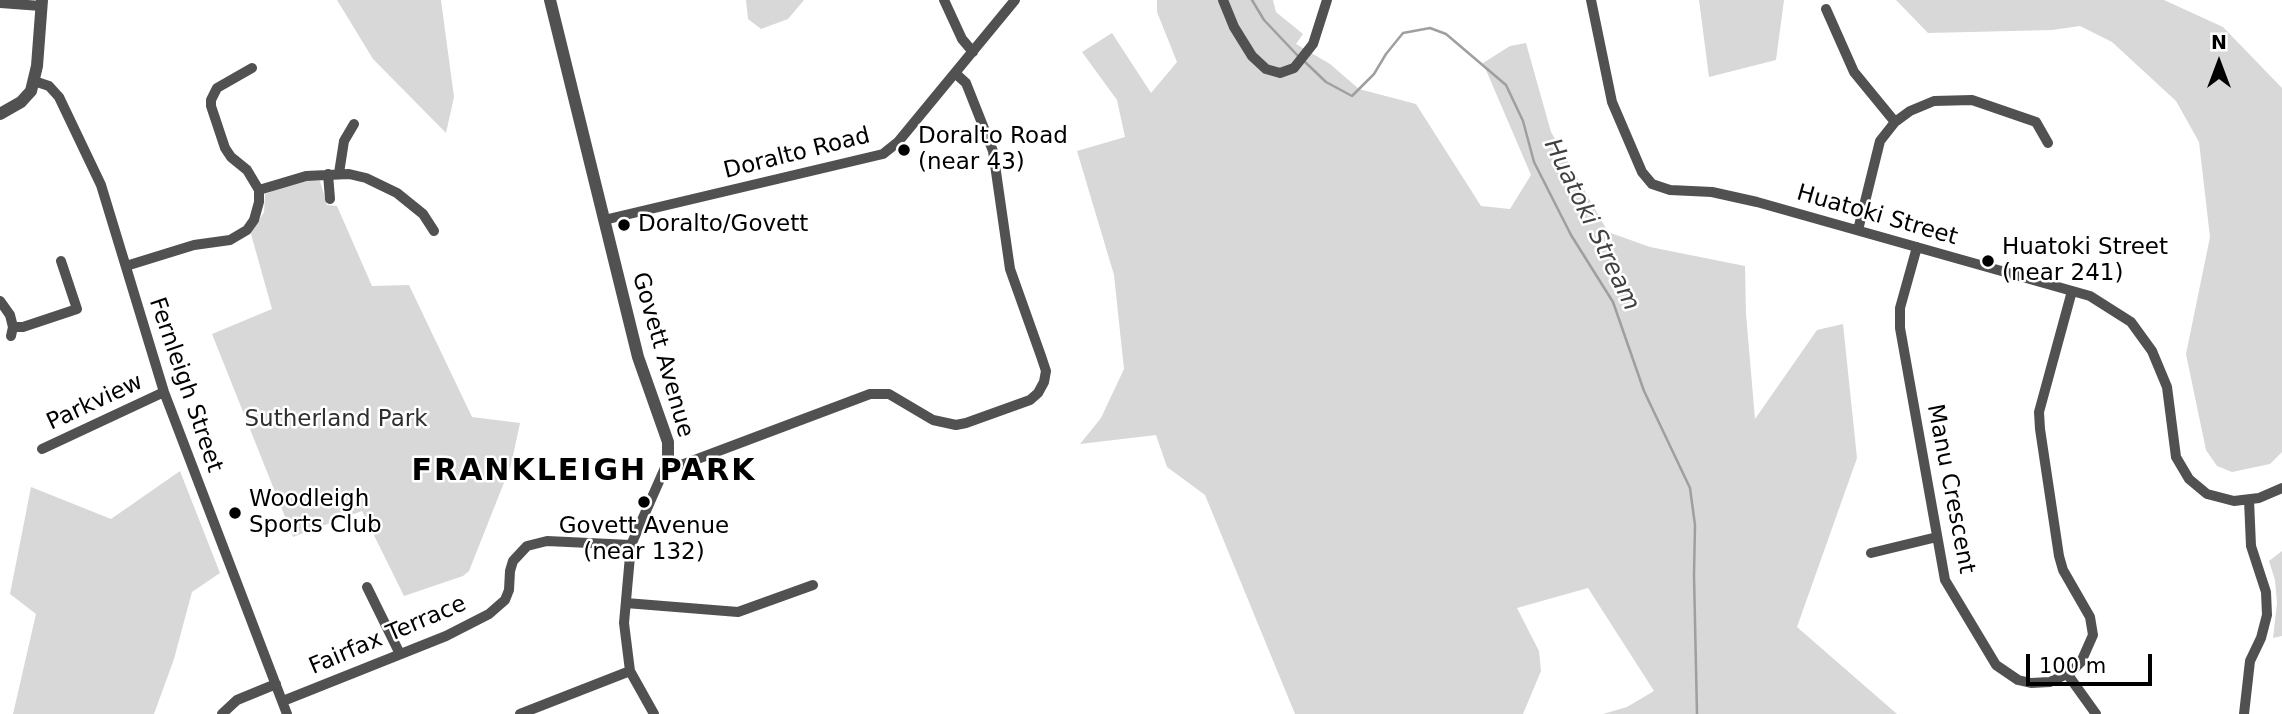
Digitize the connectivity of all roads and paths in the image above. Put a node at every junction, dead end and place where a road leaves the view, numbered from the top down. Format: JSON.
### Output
{"nodes":[{"id":1,"x":550,"y":0,"type":"edge"},
{"id":2,"x":944,"y":0,"type":"edge"},
{"id":3,"x":1016,"y":0,"type":"edge"},
{"id":4,"x":1223,"y":0,"type":"edge"},
{"id":5,"x":1327,"y":0,"type":"edge"},
{"id":6,"x":1591,"y":0,"type":"edge"},
{"id":7,"x":0,"y":3,"type":"edge"},
{"id":8,"x":42,"y":3,"type":"edge"},
{"id":9,"x":1826,"y":9,"type":"dead end"},
{"id":10,"x":973,"y":52,"type":"junction"},
{"id":11,"x":252,"y":68,"type":"dead end"},
{"id":12,"x":955,"y":73,"type":"junction"},
{"id":13,"x":34,"y":82,"type":"junction"},
{"id":14,"x":0,"y":114,"type":"edge"},
{"id":15,"x":1895,"y":122,"type":"junction"},
{"id":16,"x":354,"y":124,"type":"dead end"},
{"id":17,"x":2048,"y":143,"type":"dead end"},
{"id":18,"x":333,"y":174,"type":"junction"},
{"id":19,"x":259,"y":190,"type":"junction"},
{"id":20,"x":330,"y":199,"type":"dead end"},
{"id":21,"x":604,"y":220,"type":"junction"},
{"id":22,"x":434,"y":230,"type":"dead end"},
{"id":23,"x":1858,"y":230,"type":"junction"},
{"id":24,"x":1917,"y":247,"type":"junction"},
{"id":25,"x":61,"y":261,"type":"dead end"},
{"id":26,"x":126,"y":266,"type":"junction"},
{"id":27,"x":2072,"y":290,"type":"junction"},
{"id":28,"x":0,"y":301,"type":"edge"},
{"id":29,"x":164,"y":392,"type":"junction"},
{"id":30,"x":42,"y":449,"type":"dead end"},
{"id":31,"x":668,"y":461,"type":"junction"},
{"id":32,"x":2282,"y":488,"type":"edge"},
{"id":33,"x":2249,"y":500,"type":"junction"},
{"id":34,"x":1937,"y":537,"type":"junction"},
{"id":35,"x":631,"y":545,"type":"junction"},
{"id":36,"x":1871,"y":553,"type":"dead end"},
{"id":37,"x":813,"y":585,"type":"dead end"},
{"id":38,"x":366,"y":587,"type":"dead end"},
{"id":39,"x":626,"y":603,"type":"junction"},
{"id":40,"x":400,"y":654,"type":"junction"},
{"id":41,"x":629,"y":671,"type":"junction"},
{"id":42,"x":2068,"y":675,"type":"junction"},
{"id":43,"x":276,"y":684,"type":"junction"},
{"id":44,"x":283,"y":701,"type":"junction"},
{"id":45,"x":222,"y":714,"type":"edge"},
{"id":46,"x":287,"y":714,"type":"edge"},
{"id":47,"x":520,"y":714,"type":"edge"},
{"id":48,"x":654,"y":714,"type":"edge"},
{"id":49,"x":2096,"y":714,"type":"edge"},
{"id":50,"x":2244,"y":714,"type":"edge"}],
"edges":[{"from":1,"to":21,"type":"street","name":"Govett Avenue"},
{"from":2,"to":10,"type":"street"},
{"from":3,"to":10,"type":"street","name":"Doralto Road"},
{"from":4,"to":5,"type":"street"},
{"from":6,"to":23,"type":"street","name":"Huatoki Street"},
{"from":7,"to":8,"type":"street"},
{"from":8,"to":13,"type":"street"},
{"from":9,"to":15,"type":"street"},
{"from":10,"to":12,"type":"street","name":"Doralto Road"},
{"from":11,"to":19,"type":"street"},
{"from":12,"to":21,"type":"street","name":"Doralto Road"},
{"from":12,"to":31,"type":"street"},
{"from":13,"to":14,"type":"street"},
{"from":13,"to":26,"type":"street","name":"Fernleigh Street"},
{"from":15,"to":17,"type":"street"},
{"from":15,"to":23,"type":"street"},
{"from":16,"to":18,"type":"street"},
{"from":18,"to":19,"type":"street"},
{"from":18,"to":20,"type":"street"},
{"from":18,"to":22,"type":"street"},
{"from":19,"to":26,"type":"street"},
{"from":21,"to":31,"type":"street","name":"Govett Avenue"},
{"from":23,"to":24,"type":"street","name":"Huatoki Street"},
{"from":24,"to":27,"type":"street","name":"Huatoki Street"},
{"from":24,"to":34,"type":"street","name":"Manu Crescent"},
{"from":25,"to":28,"type":"street"},
{"from":26,"to":29,"type":"street","name":"Fernleigh Street"},
{"from":27,"to":33,"type":"street","name":"Huatoki Street"},
{"from":27,"to":42,"type":"street"},
{"from":29,"to":30,"type":"street","name":"Parkview"},
{"from":29,"to":43,"type":"street","name":"Fernleigh Street"},
{"from":31,"to":35,"type":"street","name":"Govett Avenue"},
{"from":32,"to":33,"type":"street","name":"Huatoki Street"},
{"from":33,"to":50,"type":"street"},
{"from":34,"to":36,"type":"street"},
{"from":34,"to":42,"type":"street","name":"Manu Crescent"},
{"from":35,"to":39,"type":"street","name":"Govett Avenue"},
{"from":35,"to":40,"type":"street","name":"Fairfax Terrace"},
{"from":37,"to":39,"type":"street"},
{"from":38,"to":40,"type":"street"},
{"from":39,"to":41,"type":"street","name":"Govett Avenue"},
{"from":40,"to":44,"type":"street","name":"Fairfax Terrace"},
{"from":41,"to":47,"type":"street"},
{"from":41,"to":48,"type":"street","name":"Govett Avenue"},
{"from":42,"to":49,"type":"street"},
{"from":43,"to":44,"type":"street","name":"Fernleigh Street"},
{"from":43,"to":45,"type":"street"},
{"from":44,"to":46,"type":"street","name":"Fernleigh Street"}]}
